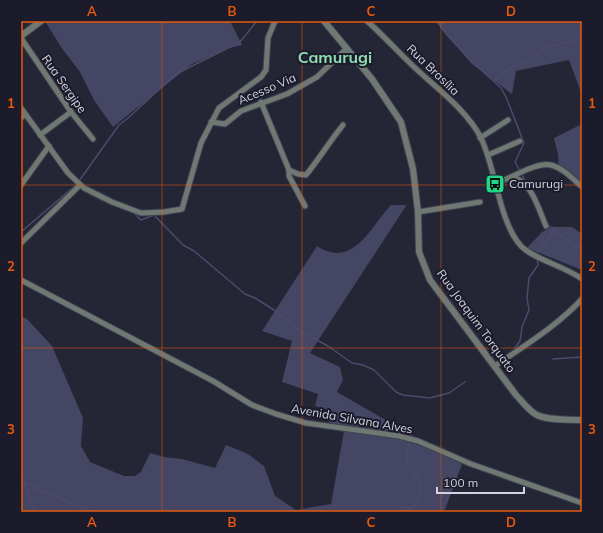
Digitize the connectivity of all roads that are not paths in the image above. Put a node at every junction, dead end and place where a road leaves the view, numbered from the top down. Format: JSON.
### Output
{"nodes":[{"id":1,"x":42,"y":21,"type":"edge"},
{"id":2,"x":274,"y":21,"type":"edge"},
{"id":3,"x":324,"y":21,"type":"edge"},
{"id":4,"x":367,"y":21,"type":"edge"},
{"id":5,"x":21,"y":37,"type":"edge"},
{"id":6,"x":346,"y":49,"type":"junction"},
{"id":7,"x":260,"y":102,"type":"junction"},
{"id":8,"x":21,"y":108,"type":"edge"},
{"id":9,"x":71,"y":112,"type":"junction"},
{"id":10,"x":26,"y":114,"type":"junction"},
{"id":11,"x":21,"y":118,"type":"edge"},
{"id":12,"x":508,"y":120,"type":"dead end"},
{"id":13,"x":211,"y":122,"type":"junction"},
{"id":14,"x":343,"y":125,"type":"dead end"},
{"id":15,"x":40,"y":135,"type":"junction"},
{"id":16,"x":480,"y":138,"type":"junction"},
{"id":17,"x":93,"y":139,"type":"dead end"},
{"id":18,"x":520,"y":141,"type":"dead end"},
{"id":19,"x":49,"y":146,"type":"junction"},
{"id":20,"x":488,"y":155,"type":"junction"},
{"id":21,"x":289,"y":170,"type":"junction"},
{"id":22,"x":514,"y":177,"type":"junction"},
{"id":23,"x":80,"y":184,"type":"junction"},
{"id":24,"x":495,"y":184,"type":"junction"},
{"id":25,"x":21,"y":185,"type":"edge"},
{"id":26,"x":582,"y":186,"type":"edge"},
{"id":27,"x":480,"y":202,"type":"dead end"},
{"id":28,"x":305,"y":206,"type":"dead end"},
{"id":29,"x":418,"y":212,"type":"junction"},
{"id":30,"x":546,"y":226,"type":"dead end"},
{"id":31,"x":21,"y":243,"type":"edge"},
{"id":32,"x":582,"y":279,"type":"edge"},
{"id":33,"x":21,"y":280,"type":"edge"},
{"id":34,"x":582,"y":299,"type":"edge"},
{"id":35,"x":495,"y":366,"type":"junction"},
{"id":36,"x":582,"y":420,"type":"edge"},
{"id":37,"x":582,"y":503,"type":"edge"}],
"edges":[{"from":1,"to":5,"type":"street"},
{"from":2,"to":13,"type":"street"},
{"from":3,"to":6,"type":"street","name":"Rua Joaquim Torquato"},
{"from":4,"to":16,"type":"street","name":"Rua Brasília"},
{"from":5,"to":9,"type":"street","name":"Rua Sergipe"},
{"from":6,"to":7,"type":"street","name":"Acesso Via"},
{"from":6,"to":29,"type":"street","name":"Rua Joaquim Torquato"},
{"from":7,"to":13,"type":"street","name":"Acesso Via"},
{"from":7,"to":21,"type":"street"},
{"from":8,"to":10,"type":"street"},
{"from":9,"to":15,"type":"street"},
{"from":9,"to":17,"type":"street","name":"Rua Sergipe"},
{"from":10,"to":11,"type":"street"},
{"from":10,"to":15,"type":"street"},
{"from":12,"to":16,"type":"street"},
{"from":13,"to":23,"type":"street"},
{"from":14,"to":21,"type":"street"},
{"from":15,"to":19,"type":"street"},
{"from":16,"to":20,"type":"street","name":"Rua Brasília"},
{"from":18,"to":20,"type":"street"},
{"from":19,"to":23,"type":"street"},
{"from":19,"to":25,"type":"street"},
{"from":20,"to":24,"type":"street","name":"Rua Brasília"},
{"from":21,"to":28,"type":"street"},
{"from":22,"to":24,"type":"street"},
{"from":22,"to":26,"type":"street"},
{"from":22,"to":30,"type":"street"},
{"from":23,"to":31,"type":"street"},
{"from":24,"to":32,"type":"street","name":"Rua Brasília"},
{"from":27,"to":29,"type":"street"},
{"from":29,"to":35,"type":"street","name":"Rua Joaquim Torquato"},
{"from":33,"to":37,"type":"street","name":"Avenida Silvana Alves"},
{"from":34,"to":35,"type":"street"},
{"from":35,"to":36,"type":"street","name":"Rua Joaquim Torquato"}]}
